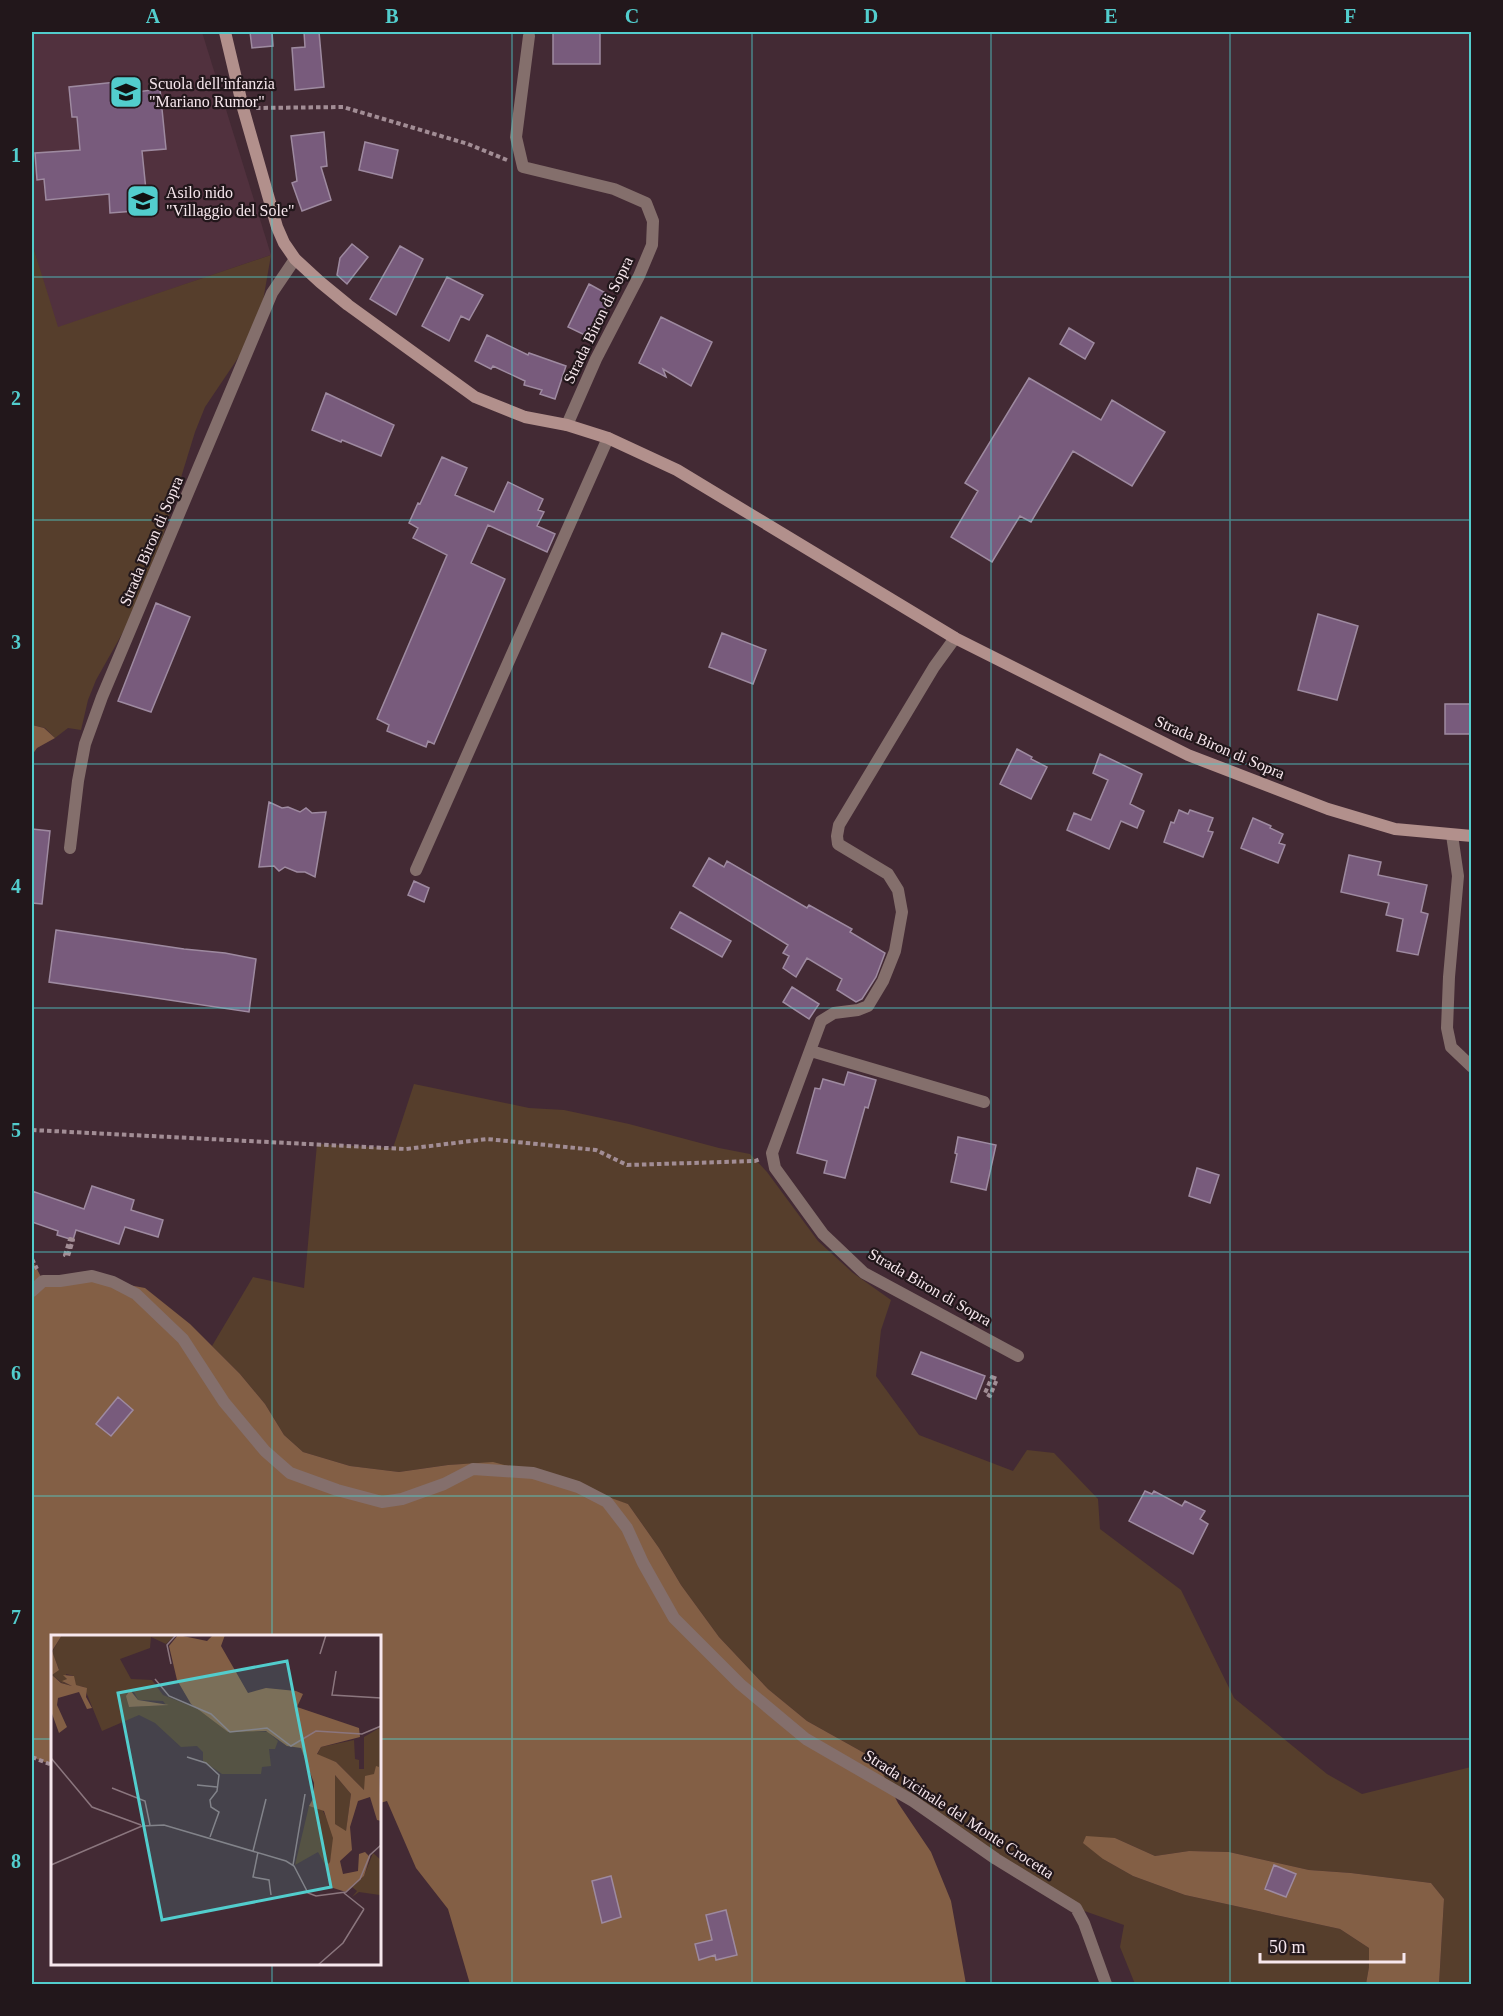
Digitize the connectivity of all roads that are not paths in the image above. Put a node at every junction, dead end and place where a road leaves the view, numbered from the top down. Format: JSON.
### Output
{"nodes":[{"id":1,"x":225,"y":32,"type":"edge"},
{"id":2,"x":529,"y":36,"type":"dead end"},
{"id":3,"x":295,"y":259,"type":"junction"},
{"id":4,"x":567,"y":425,"type":"junction"},
{"id":5,"x":608,"y":438,"type":"junction"},
{"id":6,"x":955,"y":638,"type":"junction"},
{"id":7,"x":1452,"y":835,"type":"junction"},
{"id":8,"x":1472,"y":836,"type":"edge"},
{"id":9,"x":70,"y":848,"type":"dead end"},
{"id":10,"x":416,"y":870,"type":"dead end"},
{"id":11,"x":811,"y":1051,"type":"junction"},
{"id":12,"x":1472,"y":1067,"type":"edge"},
{"id":13,"x":984,"y":1102,"type":"dead end"},
{"id":14,"x":32,"y":1291,"type":"edge"},
{"id":15,"x":1018,"y":1356,"type":"dead end"},
{"id":16,"x":1106,"y":1984,"type":"edge"}],
"edges":[{"from":1,"to":3,"type":"street","name":"Strada Biron di Sopra"},
{"from":2,"to":4,"type":"street","name":"Strada Biron di Sopra"},
{"from":3,"to":4,"type":"street","name":"Strada Biron di Sopra"},
{"from":3,"to":9,"type":"street","name":"Strada Biron di Sopra"},
{"from":4,"to":5,"type":"street","name":"Strada Biron di Sopra"},
{"from":5,"to":6,"type":"street","name":"Strada Biron di Sopra"},
{"from":5,"to":10,"type":"street"},
{"from":6,"to":7,"type":"street","name":"Strada Biron di Sopra"},
{"from":6,"to":11,"type":"street"},
{"from":7,"to":8,"type":"street","name":"Strada Biron di Sopra"},
{"from":7,"to":12,"type":"street"},
{"from":11,"to":13,"type":"street"},
{"from":11,"to":15,"type":"street","name":"Strada Biron di Sopra"},
{"from":14,"to":16,"type":"street","name":"Strada vicinale del Monte Crocetta"}]}
